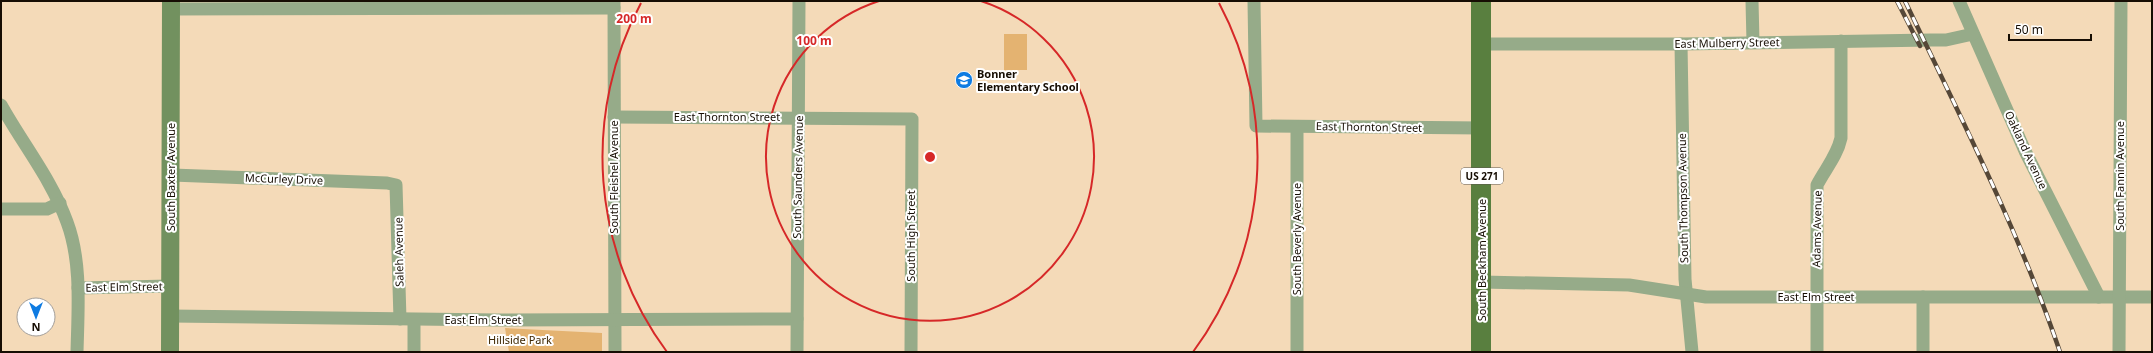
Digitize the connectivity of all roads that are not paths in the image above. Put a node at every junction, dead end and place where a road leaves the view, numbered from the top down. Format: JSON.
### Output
{"nodes":[{"id":1,"x":799,"y":1,"type":"edge"},
{"id":2,"x":1254,"y":1,"type":"edge"},
{"id":3,"x":1481,"y":1,"type":"edge"},
{"id":4,"x":1752,"y":1,"type":"edge"},
{"id":5,"x":1959,"y":1,"type":"edge"},
{"id":6,"x":2121,"y":1,"type":"edge"},
{"id":7,"x":171,"y":5,"type":"edge"},
{"id":8,"x":614,"y":5,"type":"edge"},
{"id":9,"x":1973,"y":34,"type":"junction"},
{"id":10,"x":1841,"y":41,"type":"junction"},
{"id":11,"x":1753,"y":42,"type":"junction"},
{"id":12,"x":1481,"y":44,"type":"junction"},
{"id":13,"x":1681,"y":44,"type":"junction"},
{"id":14,"x":1,"y":104,"type":"edge"},
{"id":15,"x":614,"y":117,"type":"junction"},
{"id":16,"x":799,"y":118,"type":"junction"},
{"id":17,"x":912,"y":119,"type":"joint"},
{"id":18,"x":1297,"y":127,"type":"junction"},
{"id":19,"x":1482,"y":128,"type":"junction"},
{"id":20,"x":172,"y":175,"type":"junction"},
{"id":21,"x":396,"y":185,"type":"joint"},
{"id":22,"x":60,"y":203,"type":"junction"},
{"id":23,"x":1,"y":209,"type":"edge"},
{"id":24,"x":1482,"y":282,"type":"junction"},
{"id":25,"x":170,"y":286,"type":"junction"},
{"id":26,"x":78,"y":288,"type":"junction"},
{"id":27,"x":1686,"y":295,"type":"junction"},
{"id":28,"x":1816,"y":297,"type":"junction"},
{"id":29,"x":1923,"y":297,"type":"junction"},
{"id":30,"x":2099,"y":297,"type":"junction"},
{"id":31,"x":2119,"y":297,"type":"junction"},
{"id":32,"x":2152,"y":297,"type":"edge"},
{"id":33,"x":170,"y":316,"type":"junction"},
{"id":34,"x":400,"y":319,"type":"junction"},
{"id":35,"x":615,"y":319,"type":"junction"},
{"id":36,"x":797,"y":319,"type":"junction"},
{"id":37,"x":414,"y":320,"type":"junction"},
{"id":38,"x":77,"y":352,"type":"edge"},
{"id":39,"x":170,"y":352,"type":"edge"},
{"id":40,"x":414,"y":352,"type":"edge"},
{"id":41,"x":615,"y":352,"type":"edge"},
{"id":42,"x":797,"y":352,"type":"edge"},
{"id":43,"x":911,"y":352,"type":"edge"},
{"id":44,"x":1297,"y":352,"type":"edge"},
{"id":45,"x":1481,"y":352,"type":"edge"},
{"id":46,"x":1692,"y":352,"type":"edge"},
{"id":47,"x":1817,"y":352,"type":"edge"},
{"id":48,"x":1923,"y":352,"type":"edge"},
{"id":49,"x":2119,"y":352,"type":"edge"}],
"edges":[{"from":1,"to":16,"type":"street","name":"South Saunders Avenue"},
{"from":2,"to":18,"type":"street","name":"East Thornton Street"},
{"from":3,"to":12,"type":"main road","name":"South Beckham Avenue","number":"US 271"},
{"from":4,"to":11,"type":"street"},
{"from":5,"to":9,"type":"street","name":"Oakland Avenue"},
{"from":6,"to":31,"type":"street","name":"South Fannin Avenue"},
{"from":7,"to":8,"type":"street"},
{"from":7,"to":20,"type":"street","name":"South Baxter Avenue"},
{"from":8,"to":15,"type":"street","name":"South Fleishel Avenue"},
{"from":9,"to":10,"type":"street","name":"East Mulberry Street"},
{"from":9,"to":30,"type":"street","name":"Oakland Avenue"},
{"from":10,"to":11,"type":"street","name":"East Mulberry Street"},
{"from":10,"to":28,"type":"street","name":"Adams Avenue"},
{"from":11,"to":13,"type":"street","name":"East Mulberry Street"},
{"from":12,"to":13,"type":"street","name":"East Mulberry Street"},
{"from":12,"to":19,"type":"main road","name":"South Beckham Avenue","number":"US 271"},
{"from":13,"to":27,"type":"street","name":"South Thompson Avenue"},
{"from":14,"to":22,"type":"street"},
{"from":15,"to":16,"type":"street","name":"East Thornton Street"},
{"from":15,"to":35,"type":"street","name":"South Fleishel Avenue"},
{"from":16,"to":17,"type":"street","name":"East Thornton Street"},
{"from":16,"to":36,"type":"street","name":"South Saunders Avenue"},
{"from":17,"to":43,"type":"street","name":"South High Street"},
{"from":18,"to":19,"type":"street","name":"East Thornton Street"},
{"from":18,"to":44,"type":"street","name":"South Beverly Avenue"},
{"from":19,"to":24,"type":"main road","name":"South Beckham Avenue","number":"US 271"},
{"from":20,"to":21,"type":"street","name":"McCurley Drive"},
{"from":20,"to":25,"type":"street","name":"South Baxter Avenue"},
{"from":21,"to":34,"type":"street","name":"Saleh Avenue"},
{"from":22,"to":23,"type":"street"},
{"from":22,"to":26,"type":"street"},
{"from":24,"to":27,"type":"street","name":"East Elm Street"},
{"from":24,"to":45,"type":"main road","name":"South Beckham Avenue","number":"US 271"},
{"from":25,"to":26,"type":"street","name":"East Elm Street"},
{"from":25,"to":33,"type":"street","name":"South Baxter Avenue"},
{"from":26,"to":38,"type":"street"},
{"from":27,"to":28,"type":"street","name":"East Elm Street"},
{"from":27,"to":46,"type":"street","name":"South Thompson Avenue"},
{"from":28,"to":29,"type":"street","name":"East Elm Street"},
{"from":28,"to":47,"type":"street","name":"Adams Avenue"},
{"from":29,"to":30,"type":"street","name":"East Elm Street"},
{"from":29,"to":48,"type":"street"},
{"from":30,"to":31,"type":"street","name":"East Elm Street"},
{"from":31,"to":32,"type":"street","name":"East Elm Street"},
{"from":31,"to":49,"type":"street","name":"South Fannin Avenue"},
{"from":33,"to":34,"type":"street","name":"East Elm Street"},
{"from":33,"to":39,"type":"street","name":"South Baxter Avenue"},
{"from":34,"to":37,"type":"street","name":"East Elm Street"},
{"from":35,"to":36,"type":"street","name":"East Elm Street"},
{"from":35,"to":37,"type":"street","name":"East Elm Street"},
{"from":35,"to":41,"type":"street","name":"South Fleishel Avenue"},
{"from":36,"to":42,"type":"street","name":"South Saunders Avenue"},
{"from":37,"to":40,"type":"street"}]}
